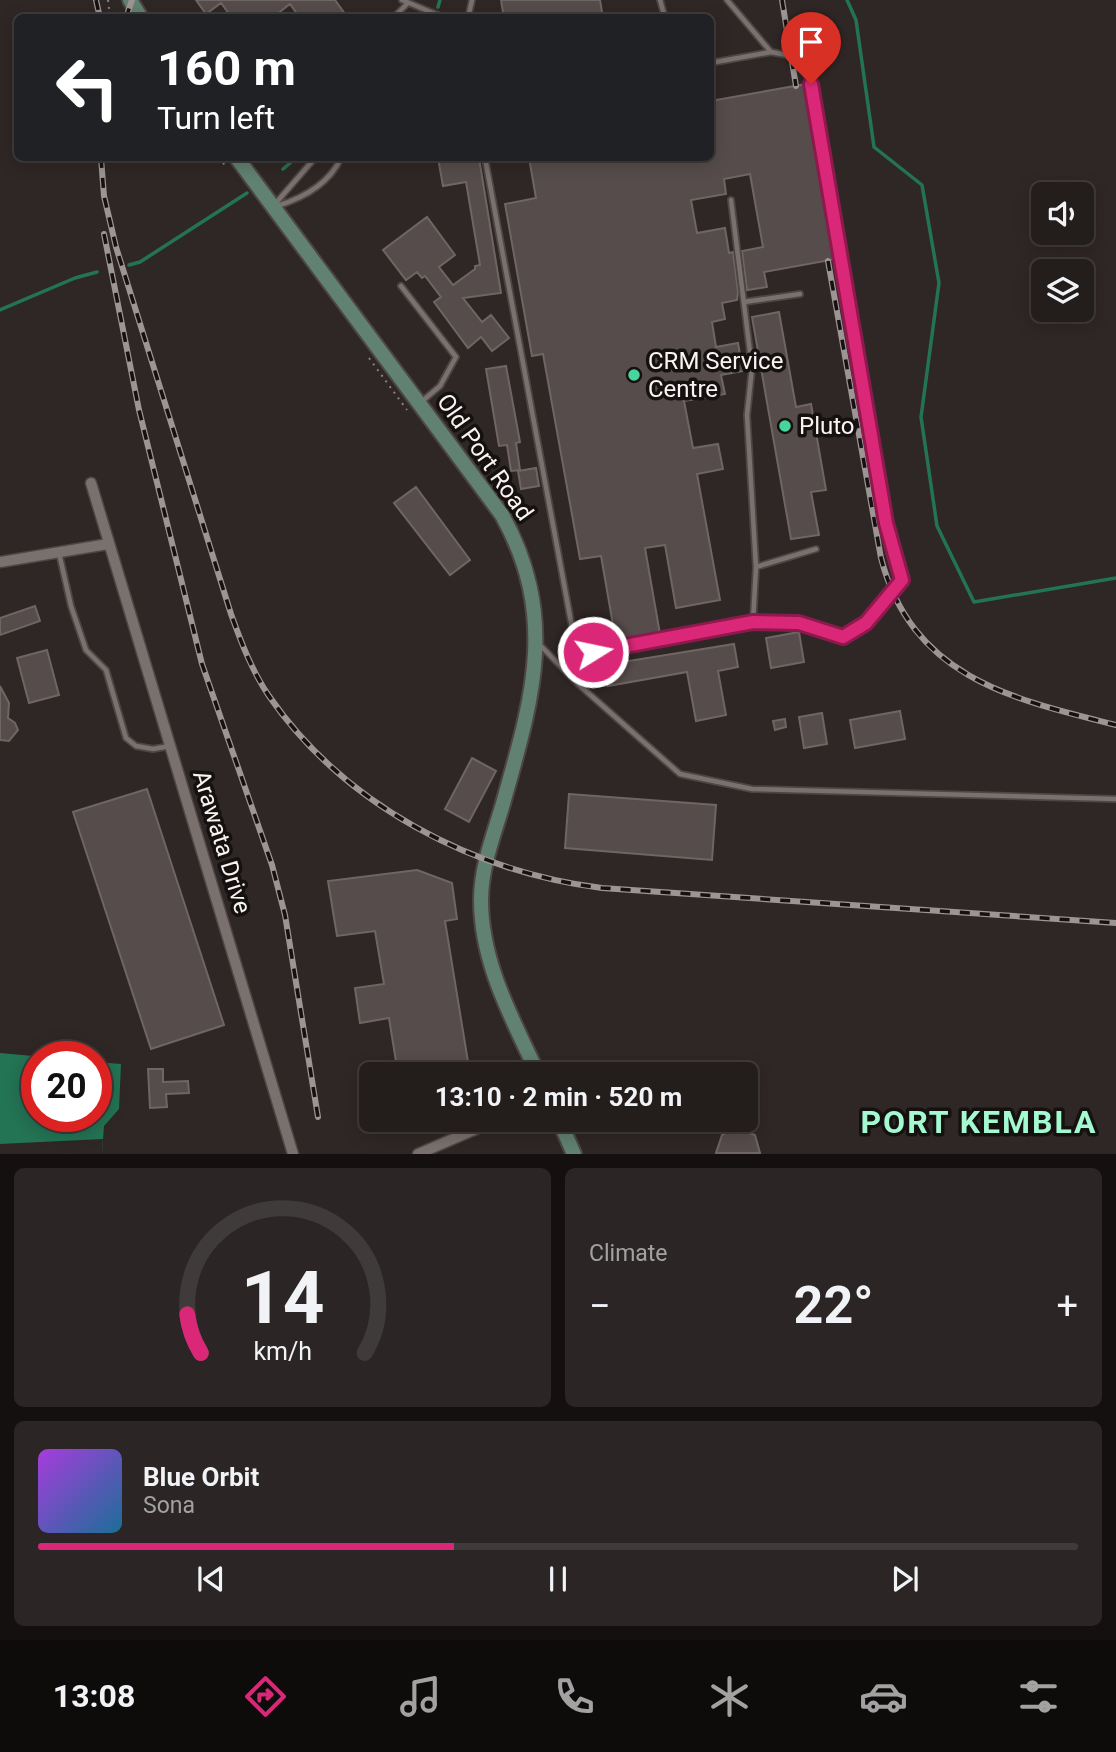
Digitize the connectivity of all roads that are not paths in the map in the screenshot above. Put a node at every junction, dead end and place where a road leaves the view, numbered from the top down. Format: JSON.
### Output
{"nodes":[{"id":1,"x":402,"y":0,"type":"edge"},
{"id":2,"x":727,"y":0,"type":"edge"},
{"id":3,"x":408,"y":4,"type":"junction"},
{"id":4,"x":397,"y":14,"type":"edge"},
{"id":5,"x":434,"y":14,"type":"edge"},
{"id":6,"x":771,"y":52,"type":"junction"},
{"id":7,"x":714,"y":62,"type":"edge"},
{"id":8,"x":312,"y":161,"type":"edge"},
{"id":9,"x":340,"y":161,"type":"edge"},
{"id":10,"x":486,"y":161,"type":"edge"},
{"id":11,"x":233,"y":163,"type":"edge"},
{"id":12,"x":731,"y":200,"type":"dead end"},
{"id":13,"x":272,"y":207,"type":"junction"},
{"id":14,"x":401,"y":286,"type":"dead end"},
{"id":15,"x":800,"y":294,"type":"dead end"},
{"id":16,"x":744,"y":302,"type":"junction"},
{"id":17,"x":415,"y":408,"type":"junction"},
{"id":18,"x":91,"y":483,"type":"dead end"},
{"id":19,"x":108,"y":544,"type":"junction"},
{"id":20,"x":816,"y":549,"type":"dead end"},
{"id":21,"x":59,"y":552,"type":"junction"},
{"id":22,"x":0,"y":562,"type":"edge"},
{"id":23,"x":757,"y":567,"type":"junction"},
{"id":24,"x":753,"y":622,"type":"junction"},
{"id":25,"x":536,"y":641,"type":"junction"},
{"id":26,"x":170,"y":746,"type":"junction"},
{"id":27,"x":1116,"y":799,"type":"edge"},
{"id":28,"x":533,"y":1062,"type":"edge"},
{"id":29,"x":468,"y":1132,"type":"edge"},
{"id":30,"x":564,"y":1132,"type":"edge"},
{"id":31,"x":293,"y":1153,"type":"edge"},
{"id":32,"x":418,"y":1153,"type":"edge"},
{"id":33,"x":574,"y":1153,"type":"edge"}],
"edges":[{"from":1,"to":3,"type":"lane"},
{"from":2,"to":6,"type":"lane"},
{"from":3,"to":4,"type":"lane"},
{"from":3,"to":5,"type":"lane"},
{"from":6,"to":7,"type":"lane"},
{"from":6,"to":24,"type":"lane"},
{"from":8,"to":13,"type":"lane"},
{"from":9,"to":13,"type":"lane"},
{"from":10,"to":24,"type":"lane"},
{"from":11,"to":13,"type":"street","name":"Old Port Road"},
{"from":12,"to":16,"type":"lane"},
{"from":13,"to":17,"type":"street","name":"Old Port Road"},
{"from":14,"to":17,"type":"lane"},
{"from":15,"to":16,"type":"lane"},
{"from":16,"to":23,"type":"lane"},
{"from":17,"to":25,"type":"street","name":"Old Port Road"},
{"from":18,"to":19,"type":"street","name":"Arawata Drive"},
{"from":19,"to":21,"type":"street"},
{"from":19,"to":26,"type":"street","name":"Arawata Drive"},
{"from":20,"to":23,"type":"lane"},
{"from":21,"to":22,"type":"street"},
{"from":21,"to":26,"type":"lane"},
{"from":23,"to":24,"type":"lane"},
{"from":25,"to":27,"type":"lane"},
{"from":25,"to":28,"type":"street","name":"Old Port Road"},
{"from":26,"to":31,"type":"street","name":"Arawata Drive"},
{"from":29,"to":32,"type":"street"},
{"from":30,"to":33,"type":"street"}]}
